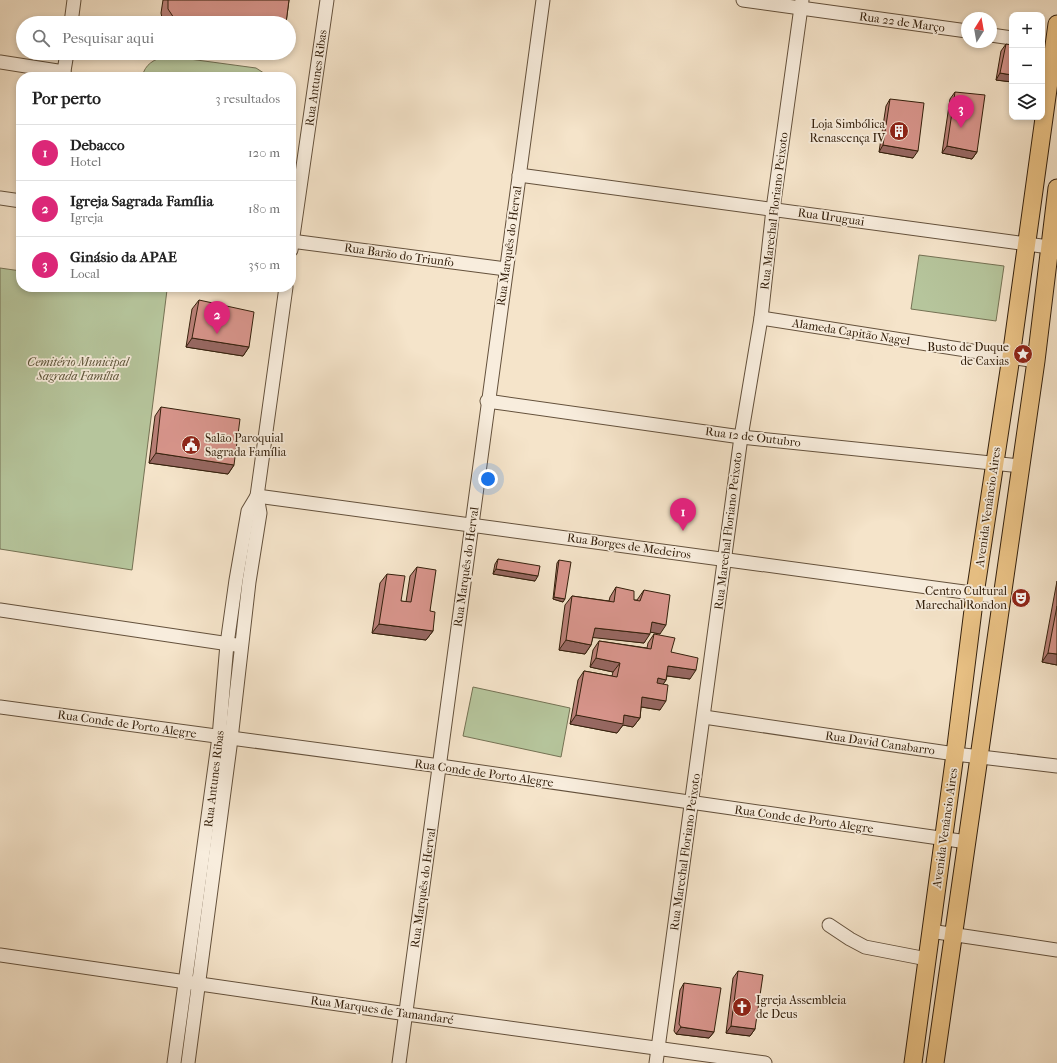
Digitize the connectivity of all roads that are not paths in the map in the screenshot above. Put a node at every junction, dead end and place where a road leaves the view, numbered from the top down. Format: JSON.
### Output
{"nodes":[{"id":1,"x":74,"y":0,"type":"edge"},
{"id":2,"x":327,"y":0,"type":"edge"},
{"id":3,"x":543,"y":0,"type":"edge"},
{"id":4,"x":743,"y":0,"type":"edge"},
{"id":5,"x":801,"y":4,"type":"edge"},
{"id":6,"x":72,"y":16,"type":"edge"},
{"id":7,"x":1057,"y":24,"type":"edge"},
{"id":8,"x":961,"y":30,"type":"edge"},
{"id":9,"x":997,"y":36,"type":"edge"},
{"id":10,"x":1009,"y":38,"type":"edge"},
{"id":11,"x":1051,"y":43,"type":"edge"},
{"id":12,"x":66,"y":60,"type":"edge"},
{"id":13,"x":0,"y":62,"type":"edge"},
{"id":14,"x":53,"y":72,"type":"edge"},
{"id":15,"x":64,"y":72,"type":"edge"},
{"id":16,"x":518,"y":175,"type":"junction"},
{"id":17,"x":1057,"y":188,"type":"edge"},
{"id":18,"x":0,"y":198,"type":"edge"},
{"id":19,"x":16,"y":200,"type":"edge"},
{"id":20,"x":773,"y":209,"type":"junction"},
{"id":21,"x":296,"y":210,"type":"edge"},
{"id":22,"x":1027,"y":244,"type":"junction"},
{"id":23,"x":296,"y":245,"type":"edge"},
{"id":24,"x":1049,"y":247,"type":"junction"},
{"id":25,"x":506,"y":269,"type":"junction"},
{"id":26,"x":285,"y":292,"type":"edge"},
{"id":27,"x":761,"y":318,"type":"junction"},
{"id":28,"x":1011,"y":357,"type":"junction"},
{"id":29,"x":1036,"y":361,"type":"junction"},
{"id":30,"x":488,"y":401,"type":"junction"},
{"id":31,"x":741,"y":437,"type":"junction"},
{"id":32,"x":994,"y":463,"type":"junction"},
{"id":33,"x":1020,"y":466,"type":"junction"},
{"id":34,"x":256,"y":496,"type":"junction"},
{"id":35,"x":472,"y":525,"type":"junction"},
{"id":36,"x":725,"y":559,"type":"junction"},
{"id":37,"x":243,"y":581,"type":"junction"},
{"id":38,"x":975,"y":594,"type":"junction"},
{"id":39,"x":1001,"y":597,"type":"junction"},
{"id":40,"x":0,"y":610,"type":"edge"},
{"id":41,"x":227,"y":644,"type":"junction"},
{"id":42,"x":241,"y":646,"type":"junction"},
{"id":43,"x":963,"y":689,"type":"junction"},
{"id":44,"x":988,"y":692,"type":"junction"},
{"id":45,"x":0,"y":707,"type":"edge"},
{"id":46,"x":704,"y":717,"type":"junction"},
{"id":47,"x":225,"y":738,"type":"junction"},
{"id":48,"x":955,"y":754,"type":"junction"},
{"id":49,"x":979,"y":756,"type":"junction"},
{"id":50,"x":440,"y":766,"type":"junction"},
{"id":51,"x":1057,"y":766,"type":"edge"},
{"id":52,"x":692,"y":802,"type":"junction"},
{"id":53,"x":212,"y":835,"type":"junction"},
{"id":54,"x":943,"y":838,"type":"junction"},
{"id":55,"x":967,"y":842,"type":"junction"},
{"id":56,"x":830,"y":925,"type":"dead end"},
{"id":57,"x":930,"y":930,"type":"junction"},
{"id":58,"x":954,"y":934,"type":"junction"},
{"id":59,"x":1057,"y":950,"type":"edge"},
{"id":60,"x":0,"y":955,"type":"edge"},
{"id":61,"x":926,"y":959,"type":"junction"},
{"id":62,"x":185,"y":981,"type":"junction"},
{"id":63,"x":198,"y":984,"type":"junction"},
{"id":64,"x":407,"y":1014,"type":"junction"},
{"id":65,"x":658,"y":1048,"type":"junction"},
{"id":66,"x":174,"y":1063,"type":"edge"},
{"id":67,"x":188,"y":1063,"type":"edge"},
{"id":68,"x":399,"y":1063,"type":"edge"},
{"id":69,"x":656,"y":1063,"type":"edge"},
{"id":70,"x":764,"y":1063,"type":"edge"},
{"id":71,"x":913,"y":1063,"type":"edge"},
{"id":72,"x":935,"y":1063,"type":"edge"}],
"edges":[{"from":1,"to":6,"type":"street"},
{"from":2,"to":21,"type":"street","name":"Rua Antunes Ribas"},
{"from":3,"to":16,"type":"street","name":"Rua Marquês do Herval"},
{"from":4,"to":5,"type":"street","name":"Rua 22 de Março"},
{"from":5,"to":8,"type":"street","name":"Rua 22 de Março"},
{"from":5,"to":20,"type":"street","name":"Rua Marechal Floriano Peixoto"},
{"from":7,"to":11,"type":"main road","name":"Avenida Venâncio Aires"},
{"from":9,"to":10,"type":"street"},
{"from":11,"to":22,"type":"main road","name":"Avenida Venâncio Aires"},
{"from":12,"to":15,"type":"street"},
{"from":13,"to":14,"type":"street"},
{"from":16,"to":20,"type":"street","name":"Rua Uruguai"},
{"from":16,"to":25,"type":"street","name":"Rua Marquês do Herval"},
{"from":17,"to":24,"type":"main road","name":"Avenida Venâncio Aires"},
{"from":18,"to":19,"type":"street"},
{"from":20,"to":22,"type":"street","name":"Rua Uruguai"},
{"from":20,"to":27,"type":"street","name":"Rua Marechal Floriano Peixoto"},
{"from":22,"to":24,"type":"street","name":"Rua Uruguai"},
{"from":22,"to":28,"type":"main road","name":"Avenida Venâncio Aires"},
{"from":23,"to":25,"type":"street","name":"Rua Barão do Triunfo"},
{"from":24,"to":29,"type":"main road","name":"Avenida Venâncio Aires"},
{"from":25,"to":30,"type":"street","name":"Rua Marquês do Herval"},
{"from":26,"to":34,"type":"street","name":"Rua Antunes Ribas"},
{"from":27,"to":28,"type":"street","name":"Alameda Capitão Nagel"},
{"from":27,"to":31,"type":"street","name":"Rua Marechal Floriano Peixoto"},
{"from":28,"to":29,"type":"street","name":"Alameda Capitão Nagel"},
{"from":28,"to":32,"type":"main road","name":"Avenida Venâncio Aires"},
{"from":29,"to":33,"type":"main road","name":"Avenida Venâncio Aires"},
{"from":30,"to":31,"type":"street","name":"Rua 12 de Outubro"},
{"from":30,"to":35,"type":"street","name":"Rua Marquês do Herval"},
{"from":31,"to":32,"type":"street","name":"Rua 12 de Outubro"},
{"from":31,"to":36,"type":"street","name":"Rua Marechal Floriano Peixoto"},
{"from":32,"to":33,"type":"street","name":"Rua 12 de Outubro"},
{"from":32,"to":38,"type":"main road","name":"Avenida Venâncio Aires"},
{"from":33,"to":39,"type":"main road","name":"Avenida Venâncio Aires"},
{"from":34,"to":35,"type":"street","name":"Rua Borges de Medeiros"},
{"from":34,"to":37,"type":"street","name":"Rua Antunes Ribas"},
{"from":35,"to":36,"type":"street","name":"Rua Borges de Medeiros"},
{"from":35,"to":50,"type":"street","name":"Rua Marquês do Herval"},
{"from":36,"to":38,"type":"street","name":"Rua Borges de Medeiros"},
{"from":36,"to":46,"type":"street","name":"Rua Marechal Floriano Peixoto"},
{"from":37,"to":41,"type":"street","name":"Rua Antunes Ribas"},
{"from":37,"to":42,"type":"street","name":"Rua Antunes Ribas"},
{"from":38,"to":39,"type":"street","name":"Rua Borges de Medeiros"},
{"from":38,"to":43,"type":"main road","name":"Avenida Venâncio Aires"},
{"from":39,"to":44,"type":"main road","name":"Avenida Venâncio Aires"},
{"from":40,"to":41,"type":"street"},
{"from":41,"to":42,"type":"street"},
{"from":41,"to":47,"type":"street","name":"Rua Antunes Ribas"},
{"from":42,"to":47,"type":"street","name":"Rua Antunes Ribas"},
{"from":43,"to":44,"type":"main road"},
{"from":43,"to":48,"type":"main road","name":"Avenida Venâncio Aires"},
{"from":44,"to":49,"type":"main road","name":"Avenida Venâncio Aires"},
{"from":45,"to":47,"type":"street","name":"Rua Conde de Porto Alegre"},
{"from":46,"to":48,"type":"street","name":"Rua David Canabarro"},
{"from":46,"to":52,"type":"street","name":"Rua Marechal Floriano Peixoto"},
{"from":47,"to":50,"type":"street","name":"Rua Conde de Porto Alegre"},
{"from":47,"to":53,"type":"street","name":"Rua Antunes Ribas"},
{"from":48,"to":49,"type":"street","name":"Rua David Canabarro"},
{"from":48,"to":54,"type":"main road","name":"Avenida Venâncio Aires"},
{"from":49,"to":51,"type":"street","name":"Rua David Canabarro"},
{"from":49,"to":55,"type":"main road","name":"Avenida Venâncio Aires"},
{"from":50,"to":52,"type":"street","name":"Rua Conde de Porto Alegre"},
{"from":50,"to":64,"type":"street","name":"Rua Marquês do Herval"},
{"from":52,"to":54,"type":"street","name":"Rua Conde de Porto Alegre"},
{"from":52,"to":65,"type":"street","name":"Rua Marechal Floriano Peixoto"},
{"from":53,"to":62,"type":"street","name":"Rua Antunes Ribas"},
{"from":53,"to":63,"type":"street","name":"Rua Antunes Ribas"},
{"from":54,"to":55,"type":"street","name":"Rua Conde de Porto Alegre"},
{"from":54,"to":57,"type":"main road","name":"Avenida Venâncio Aires"},
{"from":55,"to":58,"type":"main road","name":"Avenida Venâncio Aires"},
{"from":56,"to":61,"type":"street"},
{"from":57,"to":58,"type":"street"},
{"from":57,"to":61,"type":"main road","name":"Avenida Venâncio Aires"},
{"from":58,"to":59,"type":"street"},
{"from":58,"to":72,"type":"main road","name":"Avenida Venâncio Aires"},
{"from":60,"to":62,"type":"street","name":"Rua Marques de Tamandaré"},
{"from":61,"to":71,"type":"main road","name":"Avenida Venâncio Aires"},
{"from":62,"to":63,"type":"street","name":"Rua Marques de Tamandaré"},
{"from":62,"to":66,"type":"street","name":"Rua Antunes Ribas"},
{"from":63,"to":64,"type":"street","name":"Rua Marques de Tamandaré"},
{"from":63,"to":67,"type":"street","name":"Rua Antunes Ribas"},
{"from":64,"to":65,"type":"street","name":"Rua Marques de Tamandaré"},
{"from":64,"to":68,"type":"street","name":"Rua Marquês do Herval"},
{"from":65,"to":69,"type":"street","name":"Rua Marechal Floriano Peixoto"},
{"from":65,"to":70,"type":"street","name":"Rua Marques de Tamandaré"}]}
